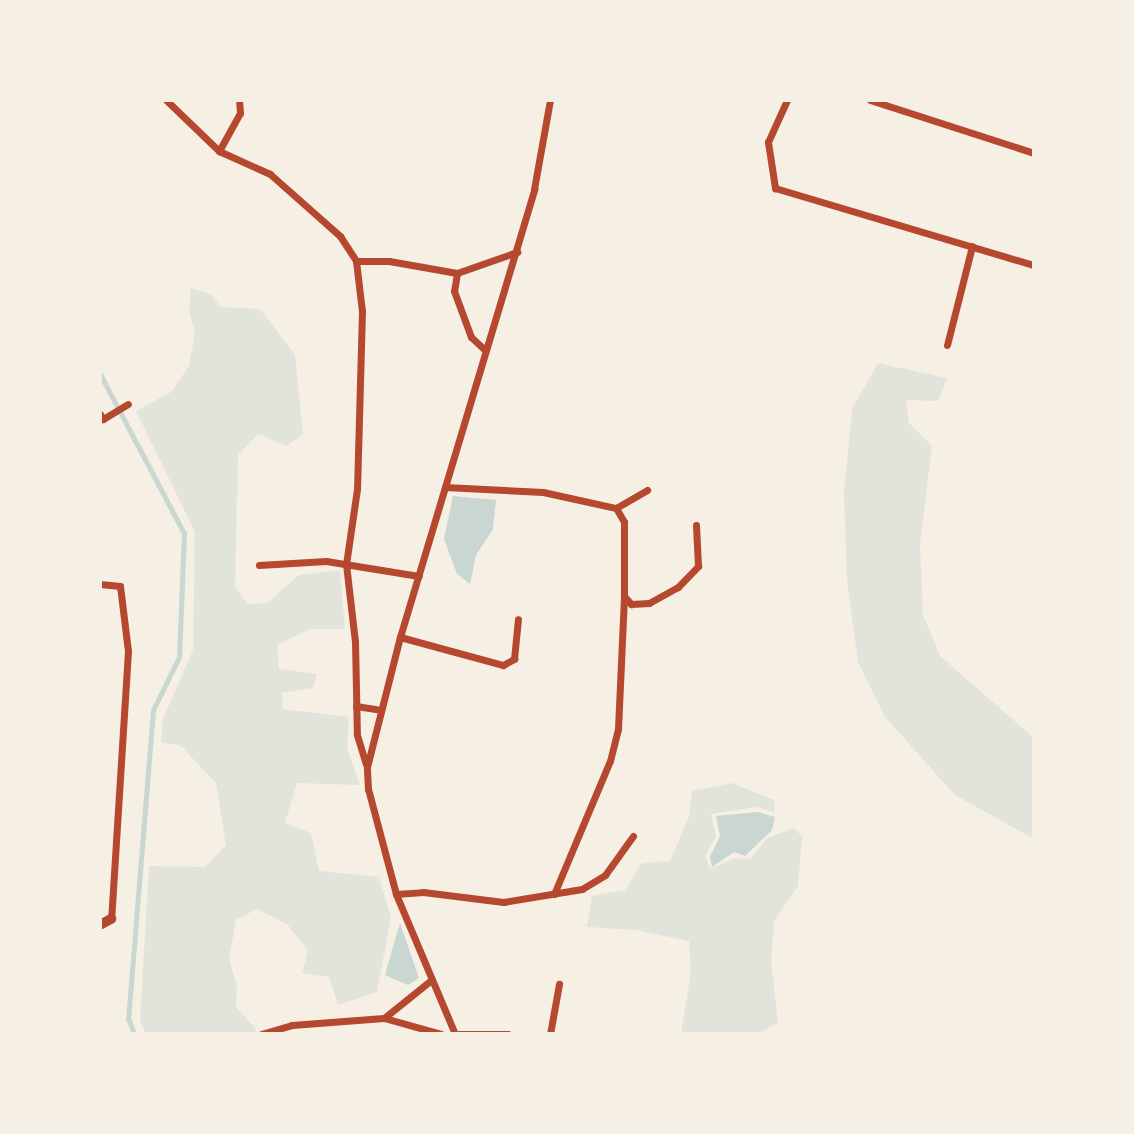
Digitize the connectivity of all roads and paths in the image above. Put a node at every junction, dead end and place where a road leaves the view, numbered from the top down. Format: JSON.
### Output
{"nodes":[{"id":1,"x":166,"y":100,"type":"edge"},
{"id":2,"x":239,"y":100,"type":"edge"},
{"id":3,"x":550,"y":100,"type":"edge"},
{"id":4,"x":787,"y":100,"type":"edge"},
{"id":5,"x":870,"y":100,"type":"edge"},
{"id":6,"x":219,"y":151,"type":"junction"},
{"id":7,"x":1034,"y":153,"type":"edge"},
{"id":8,"x":972,"y":247,"type":"junction"},
{"id":9,"x":517,"y":252,"type":"junction"},
{"id":10,"x":356,"y":261,"type":"junction"},
{"id":11,"x":1034,"y":265,"type":"edge"},
{"id":12,"x":457,"y":272,"type":"junction"},
{"id":13,"x":947,"y":345,"type":"dead end"},
{"id":14,"x":484,"y":349,"type":"junction"},
{"id":15,"x":128,"y":404,"type":"dead end"},
{"id":16,"x":100,"y":415,"type":"edge"},
{"id":17,"x":445,"y":487,"type":"junction"},
{"id":18,"x":647,"y":490,"type":"dead end"},
{"id":19,"x":616,"y":508,"type":"junction"},
{"id":20,"x":696,"y":525,"type":"dead end"},
{"id":21,"x":346,"y":564,"type":"junction"},
{"id":22,"x":259,"y":565,"type":"dead end"},
{"id":23,"x":419,"y":576,"type":"junction"},
{"id":24,"x":100,"y":584,"type":"edge"},
{"id":25,"x":624,"y":596,"type":"junction"},
{"id":26,"x":518,"y":619,"type":"dead end"},
{"id":27,"x":400,"y":637,"type":"junction"},
{"id":28,"x":356,"y":706,"type":"junction"},
{"id":29,"x":381,"y":710,"type":"junction"},
{"id":30,"x":367,"y":767,"type":"junction"},
{"id":31,"x":633,"y":836,"type":"dead end"},
{"id":32,"x":396,"y":894,"type":"junction"},
{"id":33,"x":554,"y":894,"type":"junction"},
{"id":34,"x":111,"y":919,"type":"joint"},
{"id":35,"x":100,"y":925,"type":"edge"},
{"id":36,"x":430,"y":981,"type":"junction"},
{"id":37,"x":559,"y":984,"type":"dead end"},
{"id":38,"x":384,"y":1018,"type":"junction"},
{"id":39,"x":261,"y":1034,"type":"edge"},
{"id":40,"x":441,"y":1034,"type":"edge"},
{"id":41,"x":457,"y":1034,"type":"edge"},
{"id":42,"x":508,"y":1034,"type":"edge"},
{"id":43,"x":550,"y":1034,"type":"edge"}],
"edges":[{"from":1,"to":6,"type":"street"},
{"from":2,"to":6,"type":"street"},
{"from":3,"to":9,"type":"street"},
{"from":4,"to":8,"type":"street"},
{"from":5,"to":7,"type":"street"},
{"from":6,"to":10,"type":"street"},
{"from":8,"to":11,"type":"street"},
{"from":8,"to":13,"type":"street"},
{"from":9,"to":12,"type":"street"},
{"from":9,"to":14,"type":"street"},
{"from":10,"to":12,"type":"street"},
{"from":10,"to":21,"type":"street"},
{"from":12,"to":14,"type":"street"},
{"from":14,"to":17,"type":"street"},
{"from":15,"to":16,"type":"street"},
{"from":17,"to":19,"type":"street"},
{"from":17,"to":23,"type":"street"},
{"from":18,"to":19,"type":"street"},
{"from":19,"to":25,"type":"street"},
{"from":20,"to":25,"type":"street"},
{"from":21,"to":22,"type":"street"},
{"from":21,"to":23,"type":"street"},
{"from":21,"to":28,"type":"street"},
{"from":23,"to":27,"type":"street"},
{"from":24,"to":34,"type":"street"},
{"from":25,"to":33,"type":"street"},
{"from":26,"to":27,"type":"street"},
{"from":27,"to":29,"type":"street"},
{"from":28,"to":29,"type":"street"},
{"from":28,"to":30,"type":"street"},
{"from":29,"to":30,"type":"street"},
{"from":30,"to":32,"type":"street"},
{"from":31,"to":33,"type":"street"},
{"from":32,"to":33,"type":"street"},
{"from":32,"to":36,"type":"street"},
{"from":34,"to":35,"type":"street"},
{"from":36,"to":38,"type":"street"},
{"from":36,"to":41,"type":"street"},
{"from":37,"to":43,"type":"street"},
{"from":38,"to":39,"type":"street"},
{"from":38,"to":40,"type":"street"},
{"from":41,"to":42,"type":"street"}]}
